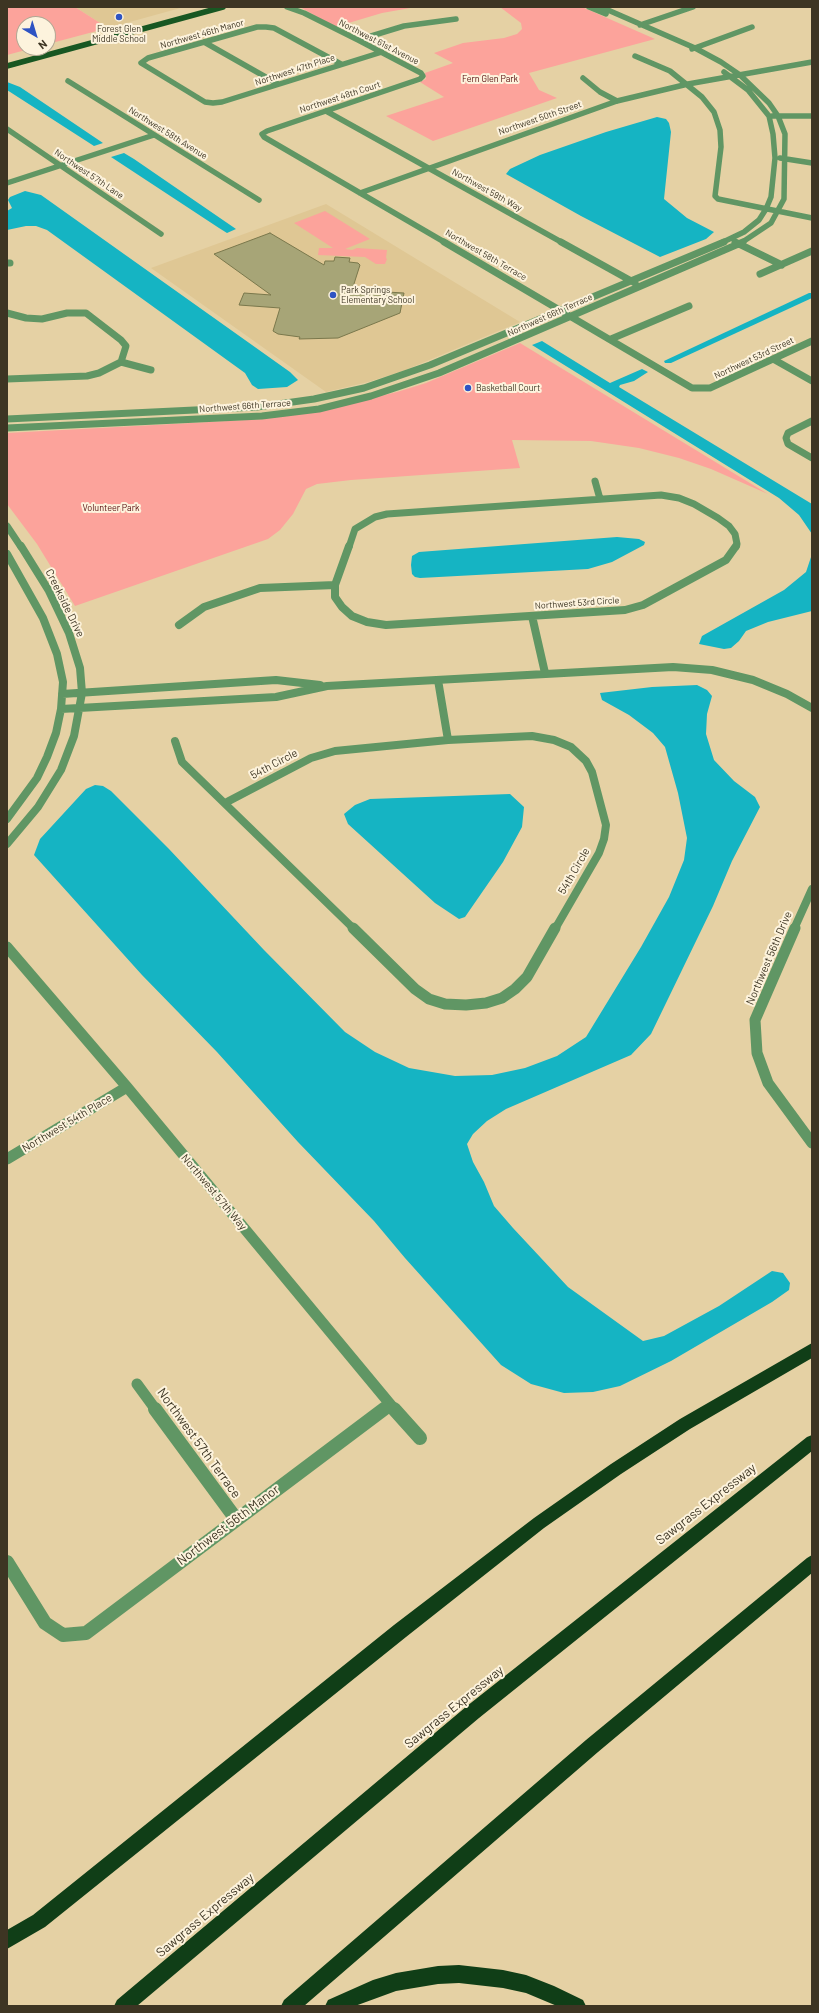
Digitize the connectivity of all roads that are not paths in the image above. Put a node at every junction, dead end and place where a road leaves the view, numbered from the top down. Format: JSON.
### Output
{"nodes":[{"id":1,"x":199,"y":7,"type":"edge"},
{"id":2,"x":223,"y":7,"type":"edge"},
{"id":3,"x":288,"y":7,"type":"edge"},
{"id":4,"x":297,"y":7,"type":"edge"},
{"id":5,"x":589,"y":7,"type":"edge"},
{"id":6,"x":601,"y":7,"type":"edge"},
{"id":7,"x":693,"y":7,"type":"edge"},
{"id":8,"x":304,"y":13,"type":"junction"},
{"id":9,"x":456,"y":19,"type":"dead end"},
{"id":10,"x":641,"y":25,"type":"junction"},
{"id":11,"x":634,"y":27,"type":"junction"},
{"id":12,"x":752,"y":27,"type":"dead end"},
{"id":13,"x":358,"y":40,"type":"junction"},
{"id":14,"x":204,"y":42,"type":"junction"},
{"id":15,"x":695,"y":48,"type":"junction"},
{"id":16,"x":688,"y":50,"type":"junction"},
{"id":17,"x":382,"y":52,"type":"junction"},
{"id":18,"x":635,"y":56,"type":"dead end"},
{"id":19,"x":7,"y":60,"type":"edge"},
{"id":20,"x":812,"y":62,"type":"edge"},
{"id":21,"x":341,"y":64,"type":"junction"},
{"id":22,"x":7,"y":66,"type":"edge"},
{"id":23,"x":740,"y":74,"type":"junction"},
{"id":24,"x":423,"y":76,"type":"joint"},
{"id":25,"x":731,"y":76,"type":"junction"},
{"id":26,"x":583,"y":78,"type":"dead end"},
{"id":27,"x":68,"y":80,"type":"dead end"},
{"id":28,"x":278,"y":84,"type":"junction"},
{"id":29,"x":688,"y":84,"type":"junction"},
{"id":30,"x":617,"y":102,"type":"junction"},
{"id":31,"x":214,"y":103,"type":"joint"},
{"id":32,"x":326,"y":111,"type":"junction"},
{"id":33,"x":769,"y":116,"type":"junction"},
{"id":34,"x":778,"y":116,"type":"junction"},
{"id":35,"x":812,"y":116,"type":"edge"},
{"id":36,"x":7,"y":129,"type":"edge"},
{"id":37,"x":262,"y":134,"type":"joint"},
{"id":38,"x":154,"y":135,"type":"junction"},
{"id":39,"x":775,"y":158,"type":"junction"},
{"id":40,"x":786,"y":159,"type":"junction"},
{"id":41,"x":812,"y":162,"type":"edge"},
{"id":42,"x":59,"y":165,"type":"junction"},
{"id":43,"x":428,"y":168,"type":"junction"},
{"id":44,"x":7,"y":183,"type":"edge"},
{"id":45,"x":360,"y":193,"type":"junction"},
{"id":46,"x":259,"y":200,"type":"dead end"},
{"id":47,"x":766,"y":209,"type":"junction"},
{"id":48,"x":778,"y":212,"type":"junction"},
{"id":49,"x":812,"y":218,"type":"edge"},
{"id":50,"x":161,"y":234,"type":"dead end"},
{"id":51,"x":730,"y":239,"type":"junction"},
{"id":52,"x":739,"y":244,"type":"junction"},
{"id":53,"x":812,"y":251,"type":"edge"},
{"id":54,"x":782,"y":265,"type":"junction"},
{"id":55,"x":760,"y":274,"type":"dead end"},
{"id":56,"x":631,"y":281,"type":"junction"},
{"id":57,"x":640,"y":286,"type":"junction"},
{"id":58,"x":689,"y":306,"type":"dead end"},
{"id":59,"x":562,"y":310,"type":"junction"},
{"id":60,"x":7,"y":313,"type":"edge"},
{"id":61,"x":571,"y":315,"type":"junction"},
{"id":62,"x":611,"y":340,"type":"junction"},
{"id":63,"x":812,"y":341,"type":"edge"},
{"id":64,"x":470,"y":349,"type":"junction"},
{"id":65,"x":480,"y":355,"type":"junction"},
{"id":66,"x":773,"y":359,"type":"junction"},
{"id":67,"x":121,"y":362,"type":"junction"},
{"id":68,"x":151,"y":370,"type":"dead end"},
{"id":69,"x":7,"y":379,"type":"edge"},
{"id":70,"x":812,"y":381,"type":"edge"},
{"id":71,"x":702,"y":389,"type":"joint"},
{"id":72,"x":7,"y":419,"type":"edge"},
{"id":73,"x":812,"y":421,"type":"edge"},
{"id":74,"x":7,"y":428,"type":"edge"},
{"id":75,"x":812,"y":458,"type":"edge"},
{"id":76,"x":595,"y":481,"type":"dead end"},
{"id":77,"x":600,"y":499,"type":"junction"},
{"id":78,"x":7,"y":526,"type":"edge"},
{"id":79,"x":7,"y":554,"type":"edge"},
{"id":80,"x":335,"y":585,"type":"junction"},
{"id":81,"x":532,"y":616,"type":"junction"},
{"id":82,"x":179,"y":625,"type":"dead end"},
{"id":83,"x":545,"y":673,"type":"junction"},
{"id":84,"x":438,"y":680,"type":"junction"},
{"id":85,"x":231,"y":683,"type":"junction"},
{"id":86,"x":328,"y":686,"type":"junction"},
{"id":87,"x":82,"y":693,"type":"junction"},
{"id":88,"x":62,"y":694,"type":"junction"},
{"id":89,"x":231,"y":700,"type":"junction"},
{"id":90,"x":80,"y":707,"type":"junction"},
{"id":91,"x":812,"y":708,"type":"edge"},
{"id":92,"x":61,"y":709,"type":"junction"},
{"id":93,"x":448,"y":740,"type":"junction"},
{"id":94,"x":175,"y":741,"type":"dead end"},
{"id":95,"x":225,"y":803,"type":"junction"},
{"id":96,"x":7,"y":819,"type":"edge"},
{"id":97,"x":7,"y":844,"type":"edge"},
{"id":98,"x":812,"y":889,"type":"edge"},
{"id":99,"x":810,"y":900,"type":"edge"},
{"id":100,"x":7,"y":947,"type":"edge"},
{"id":101,"x":127,"y":1087,"type":"junction"},
{"id":102,"x":812,"y":1143,"type":"edge"},
{"id":103,"x":7,"y":1159,"type":"edge"},
{"id":104,"x":812,"y":1350,"type":"edge"},
{"id":105,"x":138,"y":1384,"type":"dead end"},
{"id":106,"x":390,"y":1404,"type":"junction"},
{"id":107,"x":420,"y":1438,"type":"dead end"},
{"id":108,"x":812,"y":1442,"type":"edge"},
{"id":109,"x":236,"y":1519,"type":"junction"},
{"id":110,"x":7,"y":1562,"type":"edge"},
{"id":111,"x":812,"y":1563,"type":"edge"},
{"id":112,"x":7,"y":1940,"type":"edge"},
{"id":113,"x":123,"y":2006,"type":"edge"},
{"id":114,"x":290,"y":2006,"type":"edge"},
{"id":115,"x":334,"y":2006,"type":"edge"},
{"id":116,"x":577,"y":2006,"type":"edge"}],
"edges":[{"from":1,"to":19,"type":"main road"},
{"from":2,"to":22,"type":"main road"},
{"from":3,"to":8,"type":"street","name":"Northwest 61st Avenue"},
{"from":4,"to":8,"type":"street","name":"Northwest 61st Avenue"},
{"from":5,"to":11,"type":"street","name":"Northwest 66th Terrace"},
{"from":6,"to":10,"type":"street","name":"Northwest 66th Terrace"},
{"from":7,"to":10,"type":"street"},
{"from":8,"to":13,"type":"street","name":"Northwest 61st Avenue"},
{"from":9,"to":13,"type":"street"},
{"from":10,"to":11,"type":"street"},
{"from":10,"to":15,"type":"street","name":"Northwest 66th Terrace"},
{"from":11,"to":16,"type":"street","name":"Northwest 66th Terrace"},
{"from":12,"to":15,"type":"street"},
{"from":13,"to":17,"type":"street","name":"Northwest 61st Avenue"},
{"from":14,"to":21,"type":"street","name":"Northwest 46th Manor"},
{"from":14,"to":28,"type":"street"},
{"from":14,"to":31,"type":"street","name":"Northwest 46th Manor"},
{"from":15,"to":16,"type":"street"},
{"from":15,"to":23,"type":"street","name":"Northwest 66th Terrace"},
{"from":16,"to":25,"type":"street","name":"Northwest 66th Terrace"},
{"from":17,"to":21,"type":"street","name":"Northwest 47th Place"},
{"from":17,"to":24,"type":"street","name":"Northwest 61st Avenue"},
{"from":18,"to":29,"type":"street"},
{"from":20,"to":23,"type":"street","name":"Northwest 50th Street"},
{"from":21,"to":28,"type":"street","name":"Northwest 47th Place"},
{"from":23,"to":25,"type":"street","name":"Northwest 50th Street"},
{"from":23,"to":34,"type":"street","name":"Northwest 66th Terrace"},
{"from":24,"to":32,"type":"street","name":"Northwest 48th Court"},
{"from":25,"to":29,"type":"street","name":"Northwest 50th Street"},
{"from":25,"to":33,"type":"street","name":"Northwest 66th Terrace"},
{"from":26,"to":30,"type":"street"},
{"from":27,"to":38,"type":"street","name":"Northwest 58th Avenue"},
{"from":28,"to":31,"type":"street","name":"Northwest 47th Place"},
{"from":29,"to":30,"type":"street","name":"Northwest 50th Street"},
{"from":29,"to":47,"type":"street"},
{"from":30,"to":43,"type":"street","name":"Northwest 50th Street"},
{"from":32,"to":37,"type":"street","name":"Northwest 48th Court"},
{"from":32,"to":43,"type":"street","name":"Northwest 59th Way"},
{"from":33,"to":34,"type":"street"},
{"from":33,"to":39,"type":"street","name":"Northwest 66th Terrace"},
{"from":34,"to":35,"type":"street"},
{"from":34,"to":40,"type":"street","name":"Northwest 66th Terrace"},
{"from":36,"to":42,"type":"street","name":"Northwest 57th Lane"},
{"from":37,"to":45,"type":"street","name":"Northwest 58th Terrace"},
{"from":38,"to":42,"type":"street"},
{"from":38,"to":46,"type":"street","name":"Northwest 58th Avenue"},
{"from":39,"to":40,"type":"street"},
{"from":39,"to":47,"type":"street","name":"Northwest 66th Terrace"},
{"from":40,"to":41,"type":"street"},
{"from":40,"to":48,"type":"street","name":"Northwest 66th Terrace"},
{"from":42,"to":44,"type":"street"},
{"from":42,"to":50,"type":"street","name":"Northwest 57th Lane"},
{"from":43,"to":45,"type":"street","name":"Northwest 50th Street"},
{"from":43,"to":56,"type":"street","name":"Northwest 59th Way"},
{"from":45,"to":59,"type":"street","name":"Northwest 58th Terrace"},
{"from":47,"to":48,"type":"street"},
{"from":47,"to":51,"type":"street","name":"Northwest 66th Terrace"},
{"from":48,"to":49,"type":"street"},
{"from":48,"to":52,"type":"street","name":"Northwest 66th Terrace"},
{"from":51,"to":52,"type":"street"},
{"from":51,"to":56,"type":"street","name":"Northwest 66th Terrace"},
{"from":52,"to":54,"type":"street"},
{"from":52,"to":57,"type":"street","name":"Northwest 66th Terrace"},
{"from":53,"to":54,"type":"street"},
{"from":54,"to":55,"type":"street"},
{"from":56,"to":57,"type":"street","name":"Northwest 59th Way"},
{"from":56,"to":59,"type":"street","name":"Northwest 66th Terrace"},
{"from":57,"to":61,"type":"street","name":"Northwest 66th Terrace"},
{"from":58,"to":62,"type":"street"},
{"from":59,"to":61,"type":"street","name":"Northwest 58th Terrace"},
{"from":59,"to":64,"type":"street","name":"Northwest 66th Terrace"},
{"from":60,"to":67,"type":"street"},
{"from":61,"to":62,"type":"street","name":"Northwest 58th Terrace"},
{"from":61,"to":65,"type":"street","name":"Northwest 66th Terrace"},
{"from":62,"to":71,"type":"street","name":"Northwest 58th Terrace"},
{"from":63,"to":66,"type":"street","name":"Northwest 53rd Street"},
{"from":64,"to":65,"type":"street"},
{"from":64,"to":72,"type":"street","name":"Northwest 66th Terrace"},
{"from":65,"to":74,"type":"street","name":"Northwest 66th Terrace"},
{"from":66,"to":70,"type":"street"},
{"from":66,"to":71,"type":"street","name":"Northwest 53rd Street"},
{"from":67,"to":68,"type":"street"},
{"from":67,"to":69,"type":"street"},
{"from":73,"to":75,"type":"street"},
{"from":76,"to":77,"type":"street"},
{"from":77,"to":80,"type":"street","name":"Northwest 53rd Circle"},
{"from":77,"to":81,"type":"street","name":"Northwest 53rd Circle"},
{"from":78,"to":87,"type":"street","name":"Creekside Drive"},
{"from":79,"to":88,"type":"street"},
{"from":80,"to":81,"type":"street","name":"Northwest 53rd Circle"},
{"from":80,"to":82,"type":"street"},
{"from":81,"to":83,"type":"street"},
{"from":83,"to":84,"type":"street"},
{"from":83,"to":91,"type":"street"},
{"from":84,"to":86,"type":"street"},
{"from":84,"to":93,"type":"street"},
{"from":85,"to":86,"type":"street"},
{"from":85,"to":87,"type":"street"},
{"from":85,"to":89,"type":"street"},
{"from":86,"to":89,"type":"street"},
{"from":87,"to":88,"type":"street"},
{"from":87,"to":90,"type":"street","name":"Creekside Drive"},
{"from":88,"to":92,"type":"street"},
{"from":89,"to":90,"type":"street"},
{"from":90,"to":92,"type":"street"},
{"from":90,"to":97,"type":"street","name":"Creekside Drive"},
{"from":92,"to":96,"type":"street"},
{"from":93,"to":95,"type":"street","name":"54th Circle"},
{"from":93,"to":95,"type":"street","name":"54th Circle"},
{"from":94,"to":95,"type":"street","name":"54th Circle"},
{"from":98,"to":99,"type":"street","name":"Northwest 56th Drive"},
{"from":99,"to":102,"type":"street","name":"Northwest 56th Drive"},
{"from":100,"to":101,"type":"street","name":"Northwest 57th Way"},
{"from":101,"to":103,"type":"street","name":"Northwest 54th Place"},
{"from":101,"to":106,"type":"street","name":"Northwest 57th Way"},
{"from":104,"to":112,"type":"highway"},
{"from":105,"to":109,"type":"street","name":"Northwest 57th Terrace"},
{"from":106,"to":107,"type":"street","name":"Northwest 57th Way"},
{"from":106,"to":109,"type":"street","name":"Northwest 56th Manor"},
{"from":108,"to":113,"type":"highway","name":"Sawgrass Expressway"},
{"from":109,"to":110,"type":"street","name":"Northwest 56th Manor"},
{"from":111,"to":114,"type":"highway"},
{"from":115,"to":116,"type":"highway"}]}
